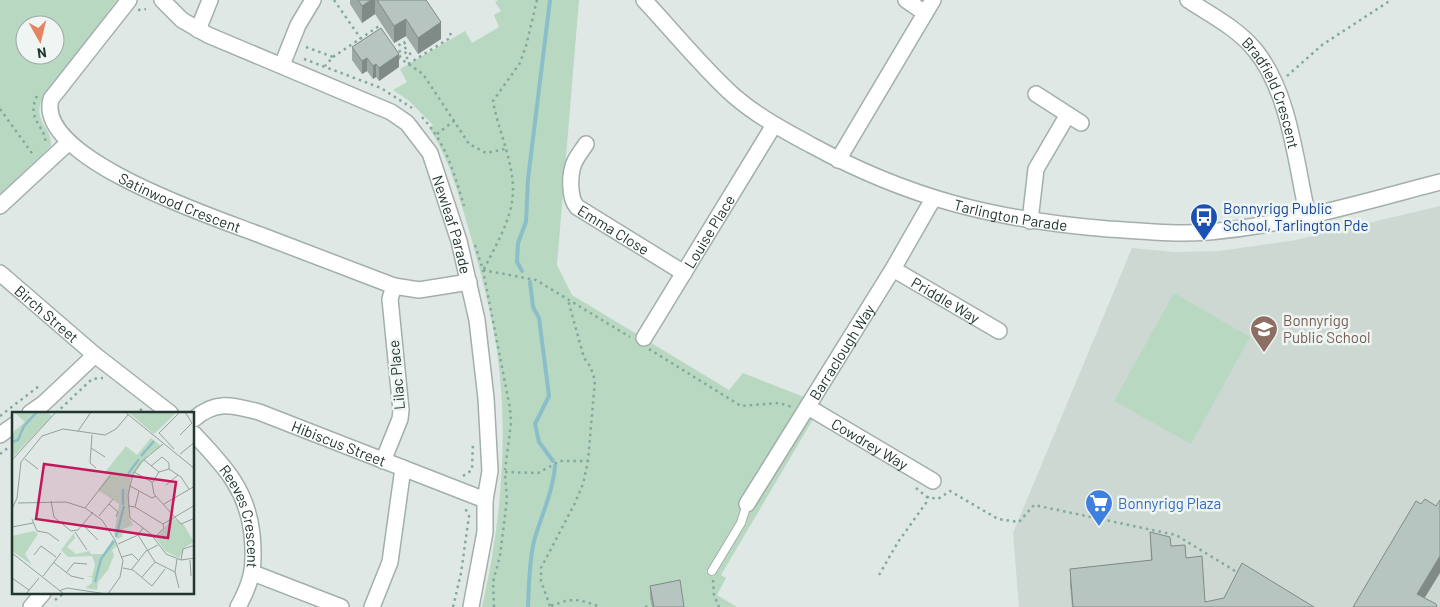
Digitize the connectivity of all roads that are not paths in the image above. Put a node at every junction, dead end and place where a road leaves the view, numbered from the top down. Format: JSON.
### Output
{"nodes":[{"id":1,"x":162,"y":0,"type":"edge"},
{"id":2,"x":210,"y":0,"type":"edge"},
{"id":3,"x":313,"y":0,"type":"edge"},
{"id":4,"x":644,"y":0,"type":"edge"},
{"id":5,"x":906,"y":0,"type":"edge"},
{"id":6,"x":933,"y":0,"type":"edge"},
{"id":7,"x":1188,"y":0,"type":"edge"},
{"id":8,"x":132,"y":5,"type":"edge"},
{"id":9,"x":925,"y":14,"type":"junction"},
{"id":10,"x":198,"y":30,"type":"junction"},
{"id":11,"x":282,"y":65,"type":"junction"},
{"id":12,"x":1036,"y":94,"type":"dead end"},
{"id":13,"x":774,"y":125,"type":"junction"},
{"id":14,"x":69,"y":142,"type":"junction"},
{"id":15,"x":586,"y":144,"type":"dead end"},
{"id":16,"x":838,"y":160,"type":"junction"},
{"id":17,"x":1440,"y":182,"type":"edge"},
{"id":18,"x":933,"y":199,"type":"junction"},
{"id":19,"x":0,"y":206,"type":"edge"},
{"id":20,"x":1308,"y":217,"type":"junction"},
{"id":21,"x":1030,"y":221,"type":"junction"},
{"id":22,"x":892,"y":269,"type":"junction"},
{"id":23,"x":0,"y":273,"type":"edge"},
{"id":24,"x":684,"y":273,"type":"junction"},
{"id":25,"x":469,"y":282,"type":"junction"},
{"id":26,"x":394,"y":286,"type":"junction"},
{"id":27,"x":999,"y":331,"type":"dead end"},
{"id":28,"x":644,"y":338,"type":"dead end"},
{"id":29,"x":95,"y":355,"type":"junction"},
{"id":30,"x":808,"y":406,"type":"junction"},
{"id":31,"x":31,"y":412,"type":"edge"},
{"id":32,"x":169,"y":412,"type":"edge"},
{"id":33,"x":195,"y":418,"type":"edge"},
{"id":34,"x":12,"y":426,"type":"edge"},
{"id":35,"x":0,"y":435,"type":"edge"},
{"id":36,"x":195,"y":435,"type":"edge"},
{"id":37,"x":382,"y":461,"type":"junction"},
{"id":38,"x":403,"y":468,"type":"junction"},
{"id":39,"x":933,"y":480,"type":"road end"},
{"id":40,"x":485,"y":500,"type":"junction"},
{"id":41,"x":747,"y":504,"type":"joint"},
{"id":42,"x":712,"y":571,"type":"road end"},
{"id":43,"x":253,"y":573,"type":"junction"},
{"id":44,"x":42,"y":594,"type":"edge"},
{"id":45,"x":31,"y":607,"type":"edge"},
{"id":46,"x":238,"y":607,"type":"edge"},
{"id":47,"x":341,"y":607,"type":"edge"},
{"id":48,"x":372,"y":607,"type":"edge"},
{"id":49,"x":471,"y":607,"type":"edge"}],
"edges":[{"from":1,"to":10,"type":"street","name":"Newleaf Parade"},
{"from":2,"to":10,"type":"street"},
{"from":3,"to":11,"type":"street"},
{"from":4,"to":13,"type":"street","name":"Tarlington Parade"},
{"from":5,"to":9,"type":"street"},
{"from":6,"to":9,"type":"street"},
{"from":7,"to":20,"type":"street","name":"Bradfield Crescent"},
{"from":8,"to":14,"type":"street","name":"Satinwood Crescent"},
{"from":9,"to":16,"type":"street"},
{"from":10,"to":11,"type":"street","name":"Newleaf Parade"},
{"from":11,"to":25,"type":"street","name":"Newleaf Parade"},
{"from":12,"to":21,"type":"street"},
{"from":13,"to":16,"type":"street","name":"Tarlington Parade"},
{"from":13,"to":24,"type":"street","name":"Louise Place"},
{"from":14,"to":19,"type":"street"},
{"from":14,"to":26,"type":"street","name":"Satinwood Crescent"},
{"from":15,"to":24,"type":"street","name":"Emma Close"},
{"from":16,"to":18,"type":"street","name":"Tarlington Parade"},
{"from":17,"to":20,"type":"street","name":"Tarlington Parade"},
{"from":18,"to":21,"type":"street","name":"Tarlington Parade"},
{"from":18,"to":22,"type":"street","name":"Barraclough Way"},
{"from":20,"to":21,"type":"street","name":"Tarlington Parade"},
{"from":22,"to":27,"type":"street","name":"Priddle Way"},
{"from":22,"to":30,"type":"street","name":"Barraclough Way"},
{"from":23,"to":29,"type":"street","name":"Birch Street"},
{"from":24,"to":28,"type":"street","name":"Louise Place"},
{"from":25,"to":26,"type":"street","name":"Satinwood Crescent"},
{"from":25,"to":40,"type":"street","name":"Newleaf Parade"},
{"from":26,"to":37,"type":"street","name":"Lilac Place"},
{"from":29,"to":31,"type":"street"},
{"from":29,"to":32,"type":"street"},
{"from":30,"to":39,"type":"street","name":"Cowdrey Way"},
{"from":30,"to":41,"type":"street","name":"Barraclough Way"},
{"from":33,"to":37,"type":"street","name":"Hibiscus Street"},
{"from":34,"to":35,"type":"street"},
{"from":36,"to":43,"type":"street","name":"Reeves Crescent"},
{"from":37,"to":38,"type":"street","name":"Hibiscus Street"},
{"from":38,"to":40,"type":"street","name":"Hibiscus Street"},
{"from":38,"to":48,"type":"street"},
{"from":40,"to":49,"type":"street","name":"Newleaf Parade"},
{"from":41,"to":42,"type":"lane"},
{"from":43,"to":46,"type":"street","name":"Reeves Crescent"},
{"from":43,"to":47,"type":"street"},
{"from":44,"to":45,"type":"street"}]}
